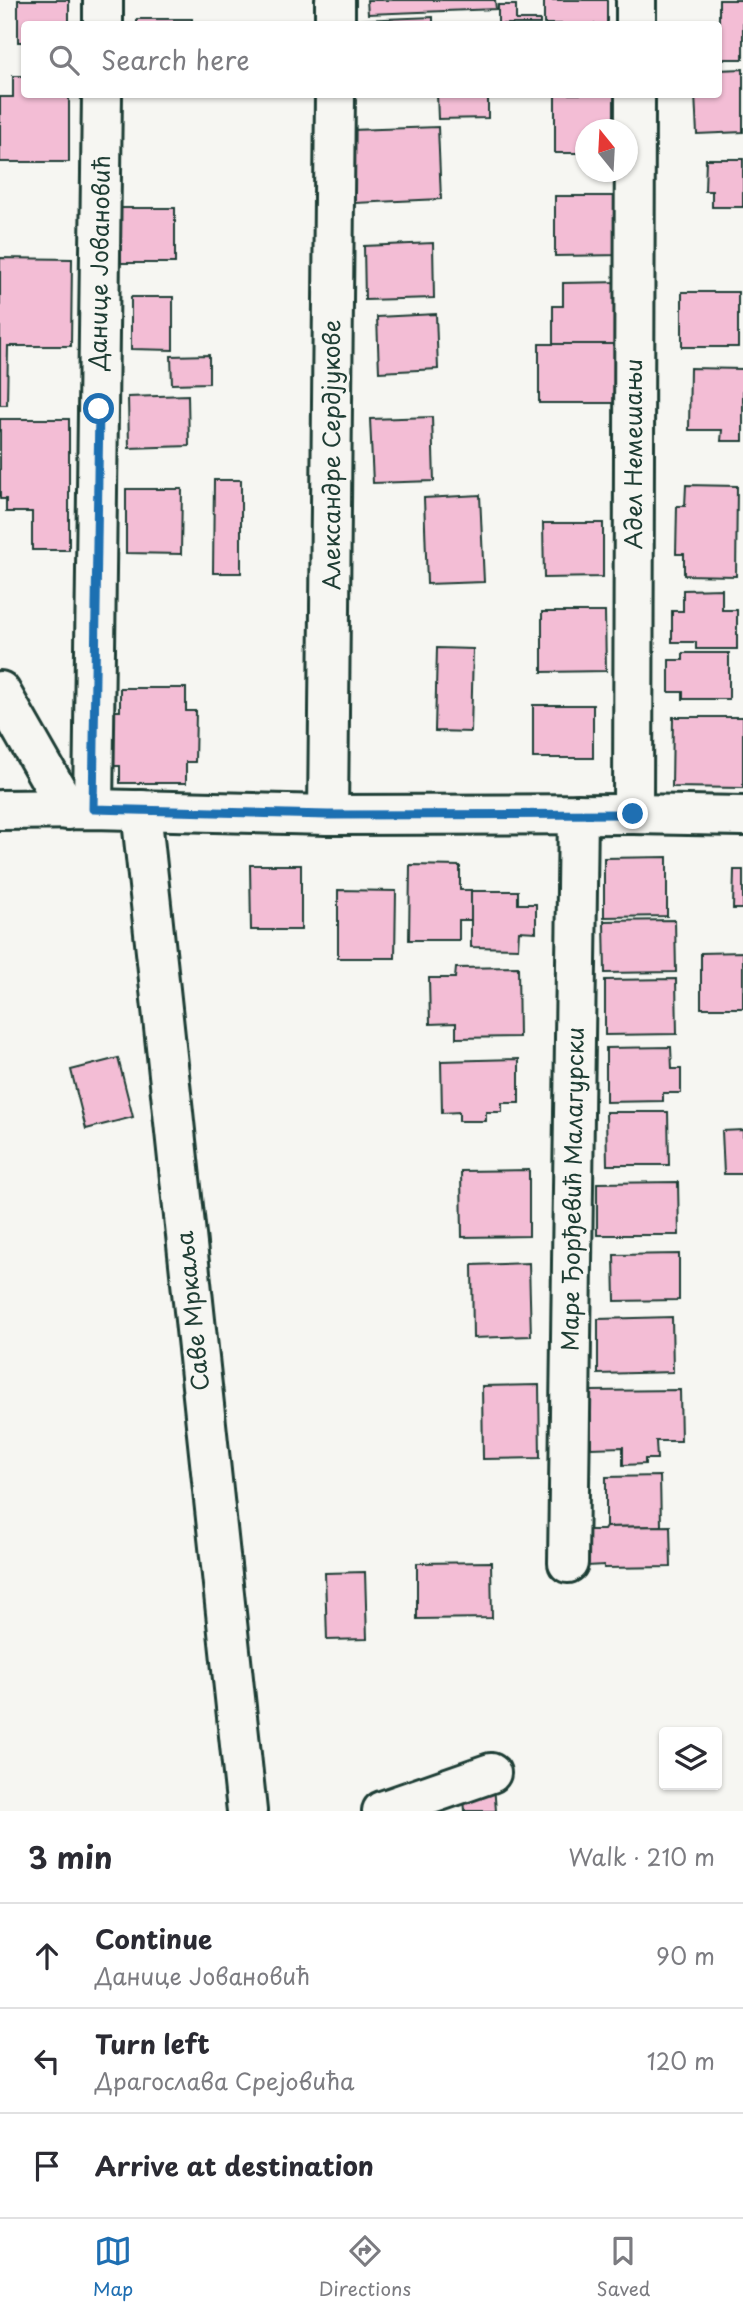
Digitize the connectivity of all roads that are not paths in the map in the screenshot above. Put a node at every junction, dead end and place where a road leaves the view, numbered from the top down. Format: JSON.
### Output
{"nodes":[{"id":1,"x":103,"y":0,"type":"edge"},
{"id":2,"x":335,"y":0,"type":"edge"},
{"id":3,"x":636,"y":0,"type":"edge"},
{"id":4,"x":103,"y":21,"type":"edge"},
{"id":5,"x":335,"y":21,"type":"edge"},
{"id":6,"x":636,"y":21,"type":"edge"},
{"id":7,"x":102,"y":98,"type":"edge"},
{"id":8,"x":335,"y":98,"type":"edge"},
{"id":9,"x":635,"y":98,"type":"edge"},
{"id":10,"x":0,"y":691,"type":"edge"},
{"id":11,"x":0,"y":810,"type":"edge"},
{"id":12,"x":80,"y":810,"type":"junction"},
{"id":13,"x":141,"y":810,"type":"junction"},
{"id":14,"x":578,"y":814,"type":"junction"},
{"id":15,"x":633,"y":814,"type":"junction"},
{"id":16,"x":328,"y":815,"type":"junction"},
{"id":17,"x":743,"y":816,"type":"edge"},
{"id":18,"x":568,"y":1563,"type":"dead end"},
{"id":19,"x":491,"y":1773,"type":"dead end"},
{"id":20,"x":247,"y":1811,"type":"edge"},
{"id":21,"x":382,"y":1811,"type":"edge"}],
"edges":[{"from":1,"to":4,"type":"street"},
{"from":2,"to":5,"type":"street"},
{"from":3,"to":6,"type":"street"},
{"from":7,"to":12,"type":"street","name":"Данице Јовановић"},
{"from":8,"to":16,"type":"street","name":"Александре Сердјукове"},
{"from":9,"to":15,"type":"street","name":"Адел Немешањи"},
{"from":10,"to":12,"type":"street"},
{"from":11,"to":12,"type":"street"},
{"from":12,"to":13,"type":"street"},
{"from":13,"to":16,"type":"street"},
{"from":13,"to":20,"type":"street","name":"Саве Мркаља"},
{"from":14,"to":15,"type":"street"},
{"from":14,"to":16,"type":"street"},
{"from":14,"to":18,"type":"street","name":"Маре Ђорђевић Малагурски"},
{"from":15,"to":17,"type":"street"},
{"from":19,"to":21,"type":"street"}]}
